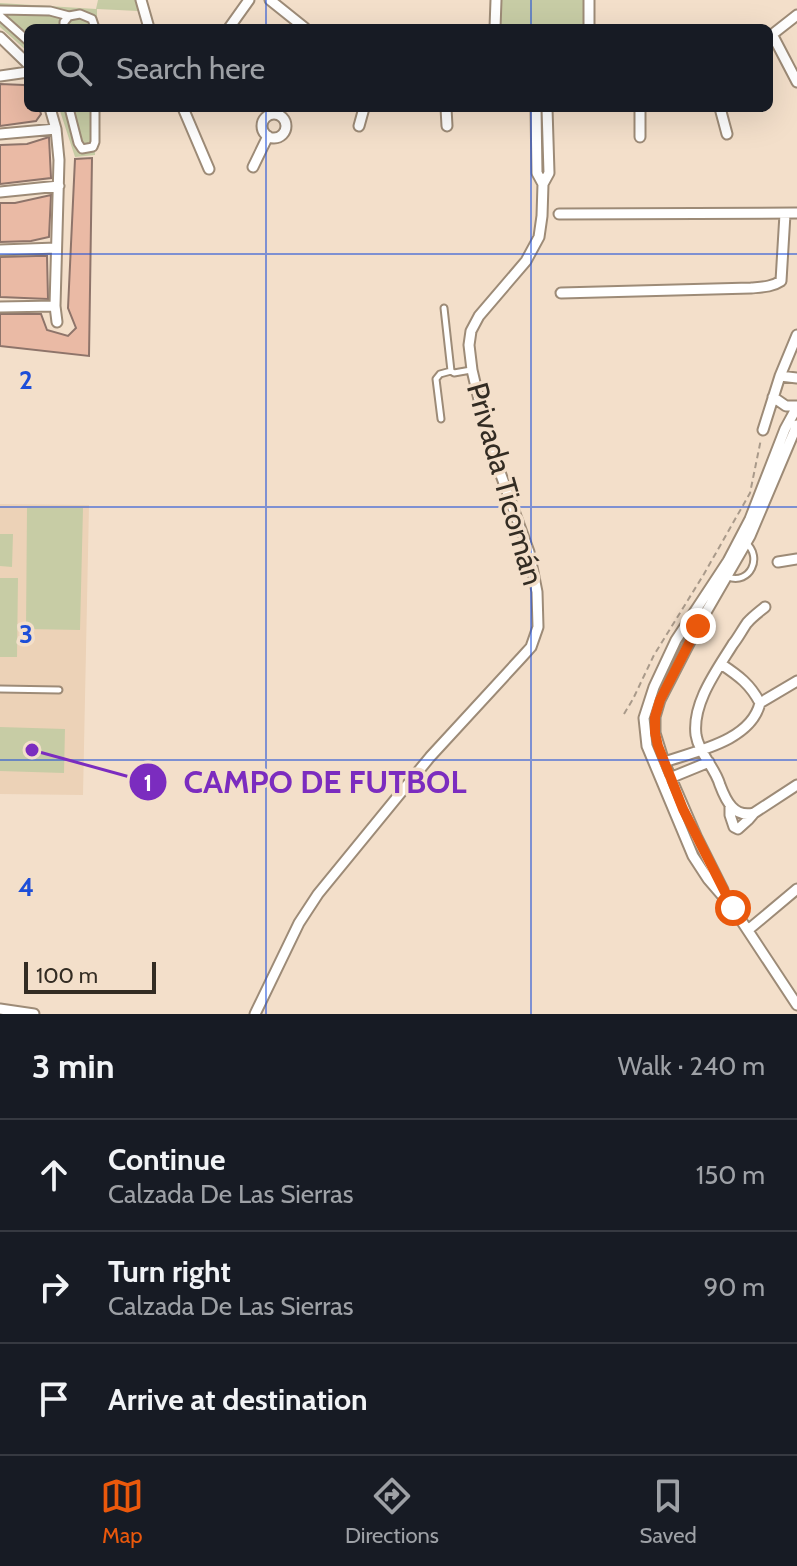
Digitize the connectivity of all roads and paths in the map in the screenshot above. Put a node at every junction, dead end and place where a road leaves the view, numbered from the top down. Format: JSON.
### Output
{"nodes":[{"id":1,"x":141,"y":0,"type":"edge"},
{"id":2,"x":249,"y":0,"type":"edge"},
{"id":3,"x":270,"y":0,"type":"edge"},
{"id":4,"x":496,"y":0,"type":"edge"},
{"id":5,"x":589,"y":0,"type":"edge"},
{"id":6,"x":0,"y":10,"type":"edge"},
{"id":7,"x":797,"y":15,"type":"edge"},
{"id":8,"x":0,"y":16,"type":"edge"},
{"id":9,"x":69,"y":16,"type":"junction"},
{"id":10,"x":64,"y":24,"type":"edge"},
{"id":11,"x":94,"y":24,"type":"edge"},
{"id":12,"x":148,"y":24,"type":"edge"},
{"id":13,"x":232,"y":24,"type":"edge"},
{"id":14,"x":300,"y":24,"type":"edge"},
{"id":15,"x":495,"y":24,"type":"edge"},
{"id":16,"x":589,"y":24,"type":"edge"},
{"id":17,"x":773,"y":35,"type":"edge"},
{"id":18,"x":0,"y":37,"type":"edge"},
{"id":19,"x":24,"y":37,"type":"edge"},
{"id":20,"x":773,"y":40,"type":"edge"},
{"id":21,"x":24,"y":60,"type":"edge"},
{"id":22,"x":24,"y":73,"type":"edge"},
{"id":23,"x":0,"y":76,"type":"edge"},
{"id":24,"x":797,"y":82,"type":"edge"},
{"id":25,"x":51,"y":112,"type":"edge"},
{"id":26,"x":70,"y":112,"type":"edge"},
{"id":27,"x":95,"y":112,"type":"edge"},
{"id":28,"x":185,"y":112,"type":"edge"},
{"id":29,"x":275,"y":112,"type":"edge"},
{"id":30,"x":278,"y":112,"type":"edge"},
{"id":31,"x":363,"y":112,"type":"edge"},
{"id":32,"x":446,"y":112,"type":"edge"},
{"id":33,"x":536,"y":112,"type":"edge"},
{"id":34,"x":547,"y":112,"type":"edge"},
{"id":35,"x":640,"y":112,"type":"edge"},
{"id":36,"x":721,"y":112,"type":"edge"},
{"id":37,"x":359,"y":126,"type":"dead end"},
{"id":38,"x":447,"y":126,"type":"dead end"},
{"id":39,"x":56,"y":129,"type":"junction"},
{"id":40,"x":0,"y":134,"type":"edge"},
{"id":41,"x":727,"y":134,"type":"dead end"},
{"id":42,"x":268,"y":136,"type":"junction"},
{"id":43,"x":640,"y":137,"type":"dead end"},
{"id":44,"x":253,"y":167,"type":"dead end"},
{"id":45,"x":209,"y":169,"type":"dead end"},
{"id":46,"x":543,"y":184,"type":"junction"},
{"id":47,"x":59,"y":186,"type":"junction"},
{"id":48,"x":0,"y":192,"type":"edge"},
{"id":49,"x":797,"y":213,"type":"edge"},
{"id":50,"x":559,"y":214,"type":"dead end"},
{"id":51,"x":785,"y":214,"type":"junction"},
{"id":52,"x":56,"y":248,"type":"junction"},
{"id":53,"x":0,"y":250,"type":"edge"},
{"id":54,"x":561,"y":293,"type":"dead end"},
{"id":55,"x":55,"y":306,"type":"junction"},
{"id":56,"x":0,"y":307,"type":"edge"},
{"id":57,"x":444,"y":308,"type":"dead end"},
{"id":58,"x":57,"y":322,"type":"dead end"},
{"id":59,"x":796,"y":342,"type":"edge"},
{"id":60,"x":472,"y":370,"type":"junction"},
{"id":61,"x":451,"y":371,"type":"junction"},
{"id":62,"x":780,"y":376,"type":"junction"},
{"id":63,"x":797,"y":378,"type":"edge"},
{"id":64,"x":773,"y":397,"type":"junction"},
{"id":65,"x":797,"y":407,"type":"edge"},
{"id":66,"x":441,"y":419,"type":"dead end"},
{"id":67,"x":797,"y":425,"type":"edge"},
{"id":68,"x":763,"y":430,"type":"joint"},
{"id":69,"x":746,"y":543,"type":"junction"},
{"id":70,"x":797,"y":559,"type":"edge"},
{"id":71,"x":778,"y":562,"type":"dead end"},
{"id":72,"x":728,"y":577,"type":"junction"},
{"id":73,"x":765,"y":607,"type":"dead end"},
{"id":74,"x":721,"y":664,"type":"junction"},
{"id":75,"x":797,"y":681,"type":"edge"},
{"id":76,"x":0,"y":689,"type":"edge"},
{"id":77,"x":59,"y":690,"type":"dead end"},
{"id":78,"x":760,"y":703,"type":"junction"},
{"id":79,"x":624,"y":714,"type":"dead end"},
{"id":80,"x":700,"y":749,"type":"junction"},
{"id":81,"x":664,"y":762,"type":"junction"},
{"id":82,"x":709,"y":762,"type":"junction"},
{"id":83,"x":670,"y":778,"type":"junction"},
{"id":84,"x":797,"y":785,"type":"edge"},
{"id":85,"x":730,"y":805,"type":"junction"},
{"id":86,"x":754,"y":813,"type":"junction"},
{"id":87,"x":712,"y":877,"type":"junction"},
{"id":88,"x":797,"y":889,"type":"edge"},
{"id":89,"x":748,"y":930,"type":"junction"},
{"id":90,"x":797,"y":1005,"type":"edge"},
{"id":91,"x":0,"y":1009,"type":"edge"},
{"id":92,"x":34,"y":1014,"type":"edge"},
{"id":93,"x":255,"y":1014,"type":"edge"}],
"edges":[{"from":1,"to":12,"type":"street"},
{"from":2,"to":13,"type":"street"},
{"from":3,"to":14,"type":"street"},
{"from":4,"to":15,"type":"street"},
{"from":5,"to":16,"type":"street"},
{"from":6,"to":9,"type":"street"},
{"from":7,"to":17,"type":"street"},
{"from":8,"to":19,"type":"street"},
{"from":9,"to":10,"type":"street"},
{"from":9,"to":11,"type":"street"},
{"from":18,"to":21,"type":"street"},
{"from":20,"to":24,"type":"street"},
{"from":22,"to":23,"type":"street"},
{"from":25,"to":39,"type":"street"},
{"from":26,"to":27,"type":"street"},
{"from":28,"to":45,"type":"street"},
{"from":29,"to":42,"type":"street"},
{"from":30,"to":42,"type":"street"},
{"from":31,"to":37,"type":"street"},
{"from":32,"to":38,"type":"street"},
{"from":33,"to":46,"type":"street"},
{"from":34,"to":46,"type":"street"},
{"from":35,"to":43,"type":"street"},
{"from":36,"to":41,"type":"street"},
{"from":39,"to":40,"type":"street"},
{"from":39,"to":47,"type":"street"},
{"from":42,"to":44,"type":"street"},
{"from":46,"to":60,"type":"street","name":"Privada Ticomán"},
{"from":47,"to":48,"type":"street"},
{"from":47,"to":52,"type":"street"},
{"from":49,"to":51,"type":"street"},
{"from":50,"to":51,"type":"street"},
{"from":51,"to":54,"type":"street"},
{"from":52,"to":53,"type":"street"},
{"from":52,"to":55,"type":"street"},
{"from":55,"to":56,"type":"street"},
{"from":55,"to":58,"type":"street"},
{"from":57,"to":61,"type":"lane"},
{"from":59,"to":62,"type":"street"},
{"from":60,"to":61,"type":"lane"},
{"from":60,"to":93,"type":"street","name":"Privada Ticomán"},
{"from":61,"to":66,"type":"lane"},
{"from":62,"to":63,"type":"street"},
{"from":62,"to":64,"type":"street"},
{"from":64,"to":65,"type":"street"},
{"from":64,"to":68,"type":"street"},
{"from":65,"to":87,"type":"street"},
{"from":67,"to":69,"type":"street"},
{"from":68,"to":79,"type":"path"},
{"from":69,"to":72,"type":"street"},
{"from":69,"to":72,"type":"lane"},
{"from":70,"to":71,"type":"street"},
{"from":72,"to":81,"type":"street"},
{"from":73,"to":74,"type":"street"},
{"from":74,"to":78,"type":"street"},
{"from":74,"to":80,"type":"street"},
{"from":75,"to":78,"type":"street"},
{"from":76,"to":77,"type":"lane"},
{"from":78,"to":80,"type":"street"},
{"from":80,"to":81,"type":"street"},
{"from":80,"to":82,"type":"street"},
{"from":81,"to":83,"type":"street"},
{"from":82,"to":83,"type":"street"},
{"from":82,"to":85,"type":"street"},
{"from":83,"to":87,"type":"street"},
{"from":84,"to":86,"type":"street"},
{"from":85,"to":86,"type":"street"},
{"from":85,"to":86,"type":"street"},
{"from":87,"to":89,"type":"street"},
{"from":88,"to":89,"type":"street"},
{"from":89,"to":90,"type":"street"},
{"from":91,"to":92,"type":"street"}]}
